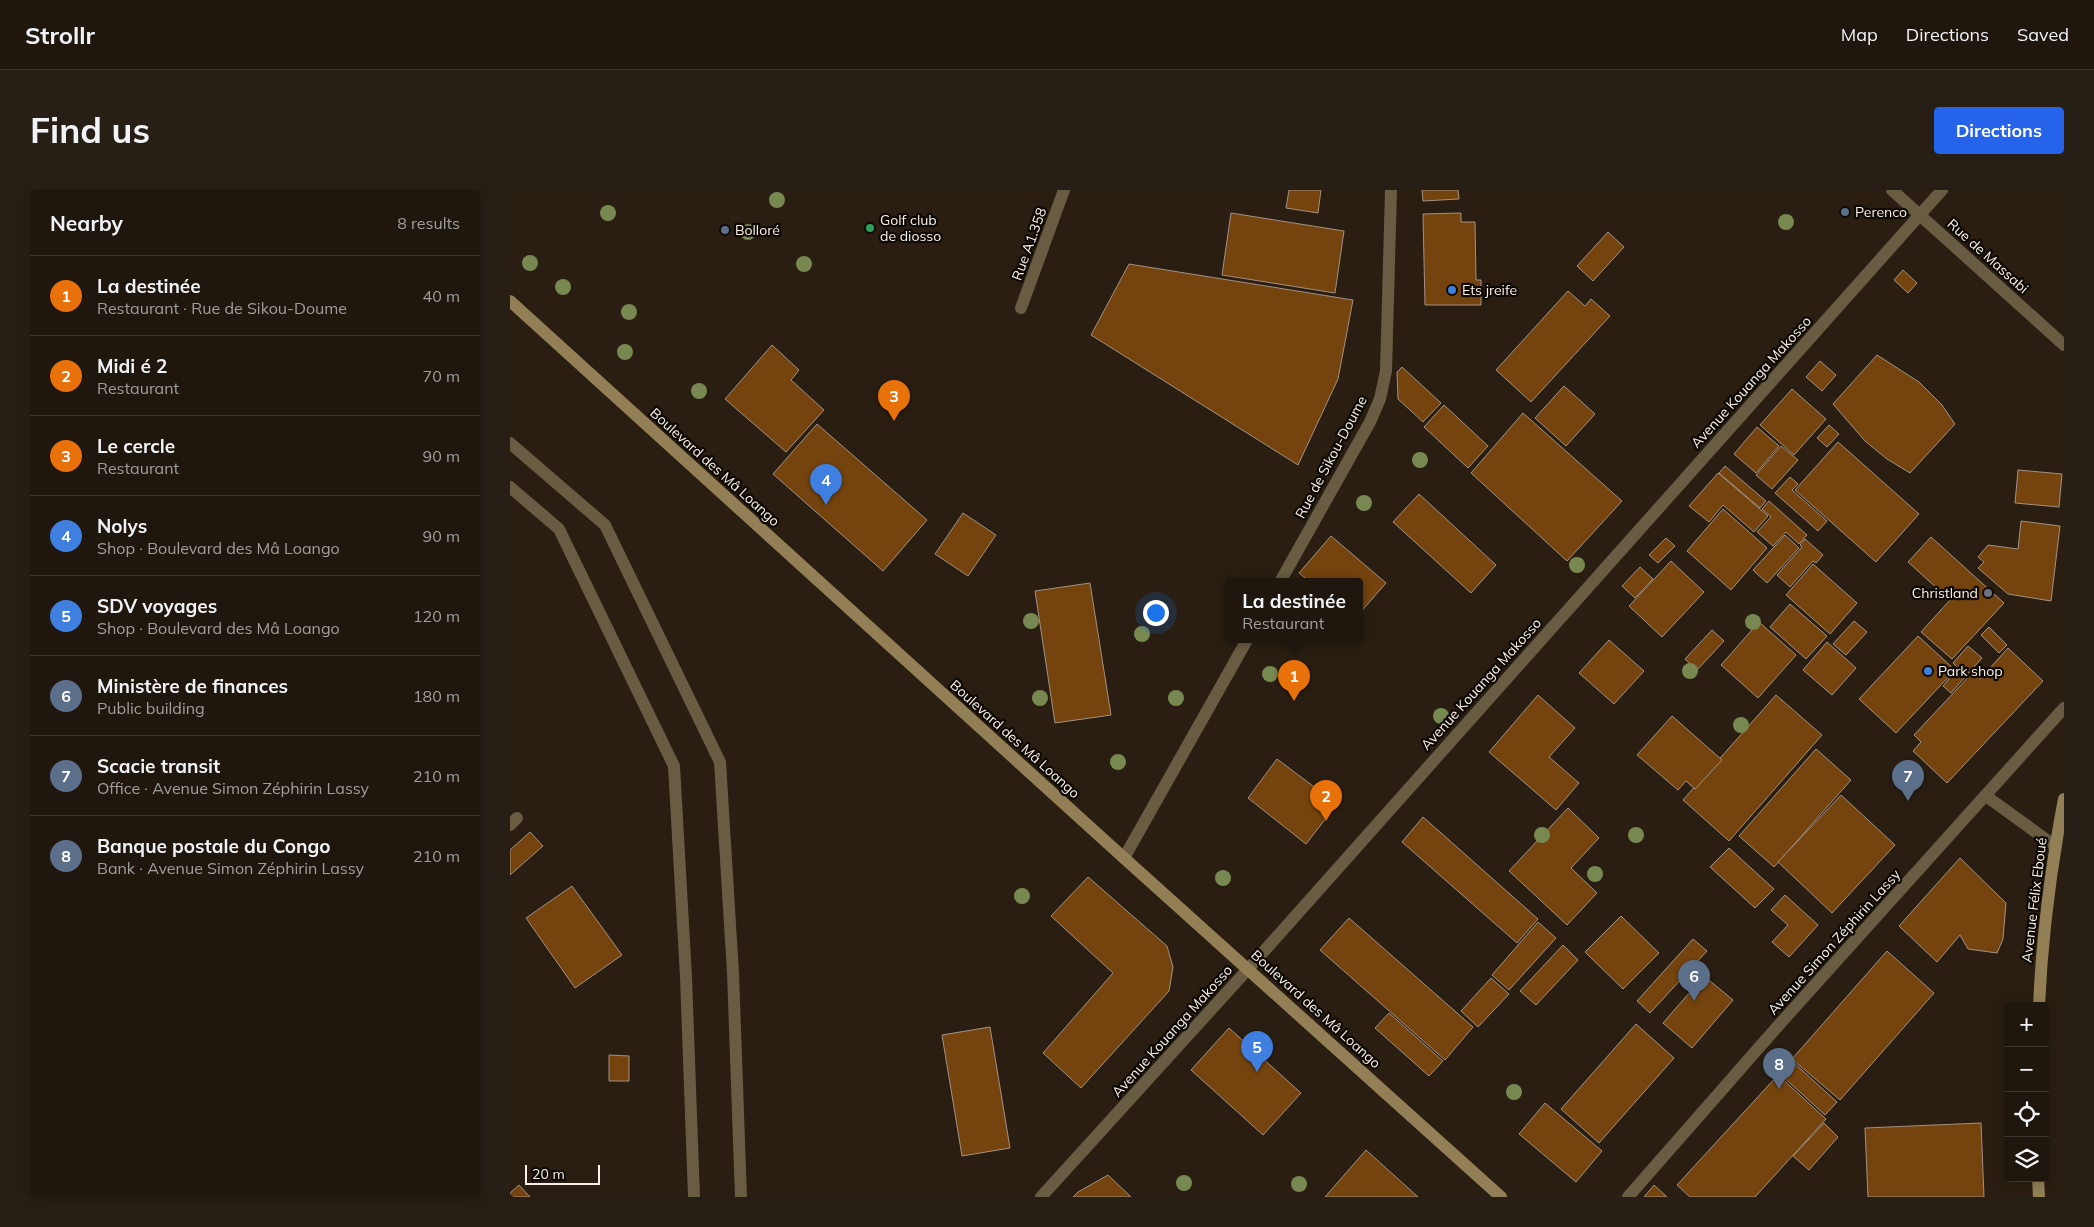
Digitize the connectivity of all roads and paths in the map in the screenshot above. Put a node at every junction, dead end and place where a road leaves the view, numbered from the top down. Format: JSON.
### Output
{"nodes":[{"id":1,"x":1064,"y":190,"type":"edge"},
{"id":2,"x":1391,"y":190,"type":"edge"},
{"id":3,"x":1892,"y":190,"type":"edge"},
{"id":4,"x":1942,"y":190,"type":"edge"},
{"id":5,"x":1919,"y":215,"type":"junction"},
{"id":6,"x":510,"y":301,"type":"edge"},
{"id":7,"x":1021,"y":308,"type":"dead end"},
{"id":8,"x":2064,"y":345,"type":"edge"},
{"id":9,"x":510,"y":443,"type":"edge"},
{"id":10,"x":510,"y":487,"type":"edge"},
{"id":11,"x":1282,"y":578,"type":"edge"},
{"id":12,"x":1245,"y":643,"type":"edge"},
{"id":13,"x":2064,"y":708,"type":"edge"},
{"id":14,"x":1986,"y":796,"type":"junction"},
{"id":15,"x":2064,"y":799,"type":"edge"},
{"id":16,"x":2056,"y":846,"type":"junction"},
{"id":17,"x":1124,"y":858,"type":"junction"},
{"id":18,"x":1249,"y":968,"type":"junction"},
{"id":19,"x":2039,"y":1002,"type":"edge"},
{"id":20,"x":2038,"y":1182,"type":"edge"},
{"id":21,"x":694,"y":1197,"type":"edge"},
{"id":22,"x":741,"y":1197,"type":"edge"},
{"id":23,"x":1042,"y":1197,"type":"edge"},
{"id":24,"x":1501,"y":1197,"type":"edge"},
{"id":25,"x":1628,"y":1197,"type":"edge"},
{"id":26,"x":2038,"y":1197,"type":"edge"}],
"edges":[{"from":1,"to":7,"type":"street","name":"Rue A1.358"},
{"from":2,"to":11,"type":"street","name":"Rue de Sikou-Doume"},
{"from":3,"to":5,"type":"street","name":"Rue de Massabi"},
{"from":4,"to":5,"type":"street","name":"Avenue Kouanga Makosso"},
{"from":5,"to":8,"type":"street","name":"Rue de Massabi"},
{"from":5,"to":18,"type":"street","name":"Avenue Kouanga Makosso"},
{"from":6,"to":17,"type":"street","name":"Boulevard des Mâ Loango"},
{"from":9,"to":22,"type":"street"},
{"from":10,"to":21,"type":"street"},
{"from":12,"to":17,"type":"street"},
{"from":13,"to":14,"type":"street","name":"Avenue Simon Zéphirin Lassy"},
{"from":14,"to":16,"type":"street"},
{"from":14,"to":25,"type":"street","name":"Avenue Simon Zéphirin Lassy"},
{"from":15,"to":16,"type":"street","name":"Avenue Félix Eboué"},
{"from":16,"to":19,"type":"street","name":"Avenue Félix Eboué"},
{"from":17,"to":18,"type":"street","name":"Boulevard des Mâ Loango"},
{"from":18,"to":23,"type":"street","name":"Avenue Kouanga Makosso"},
{"from":18,"to":24,"type":"street","name":"Boulevard des Mâ Loango"},
{"from":20,"to":26,"type":"street"}]}
